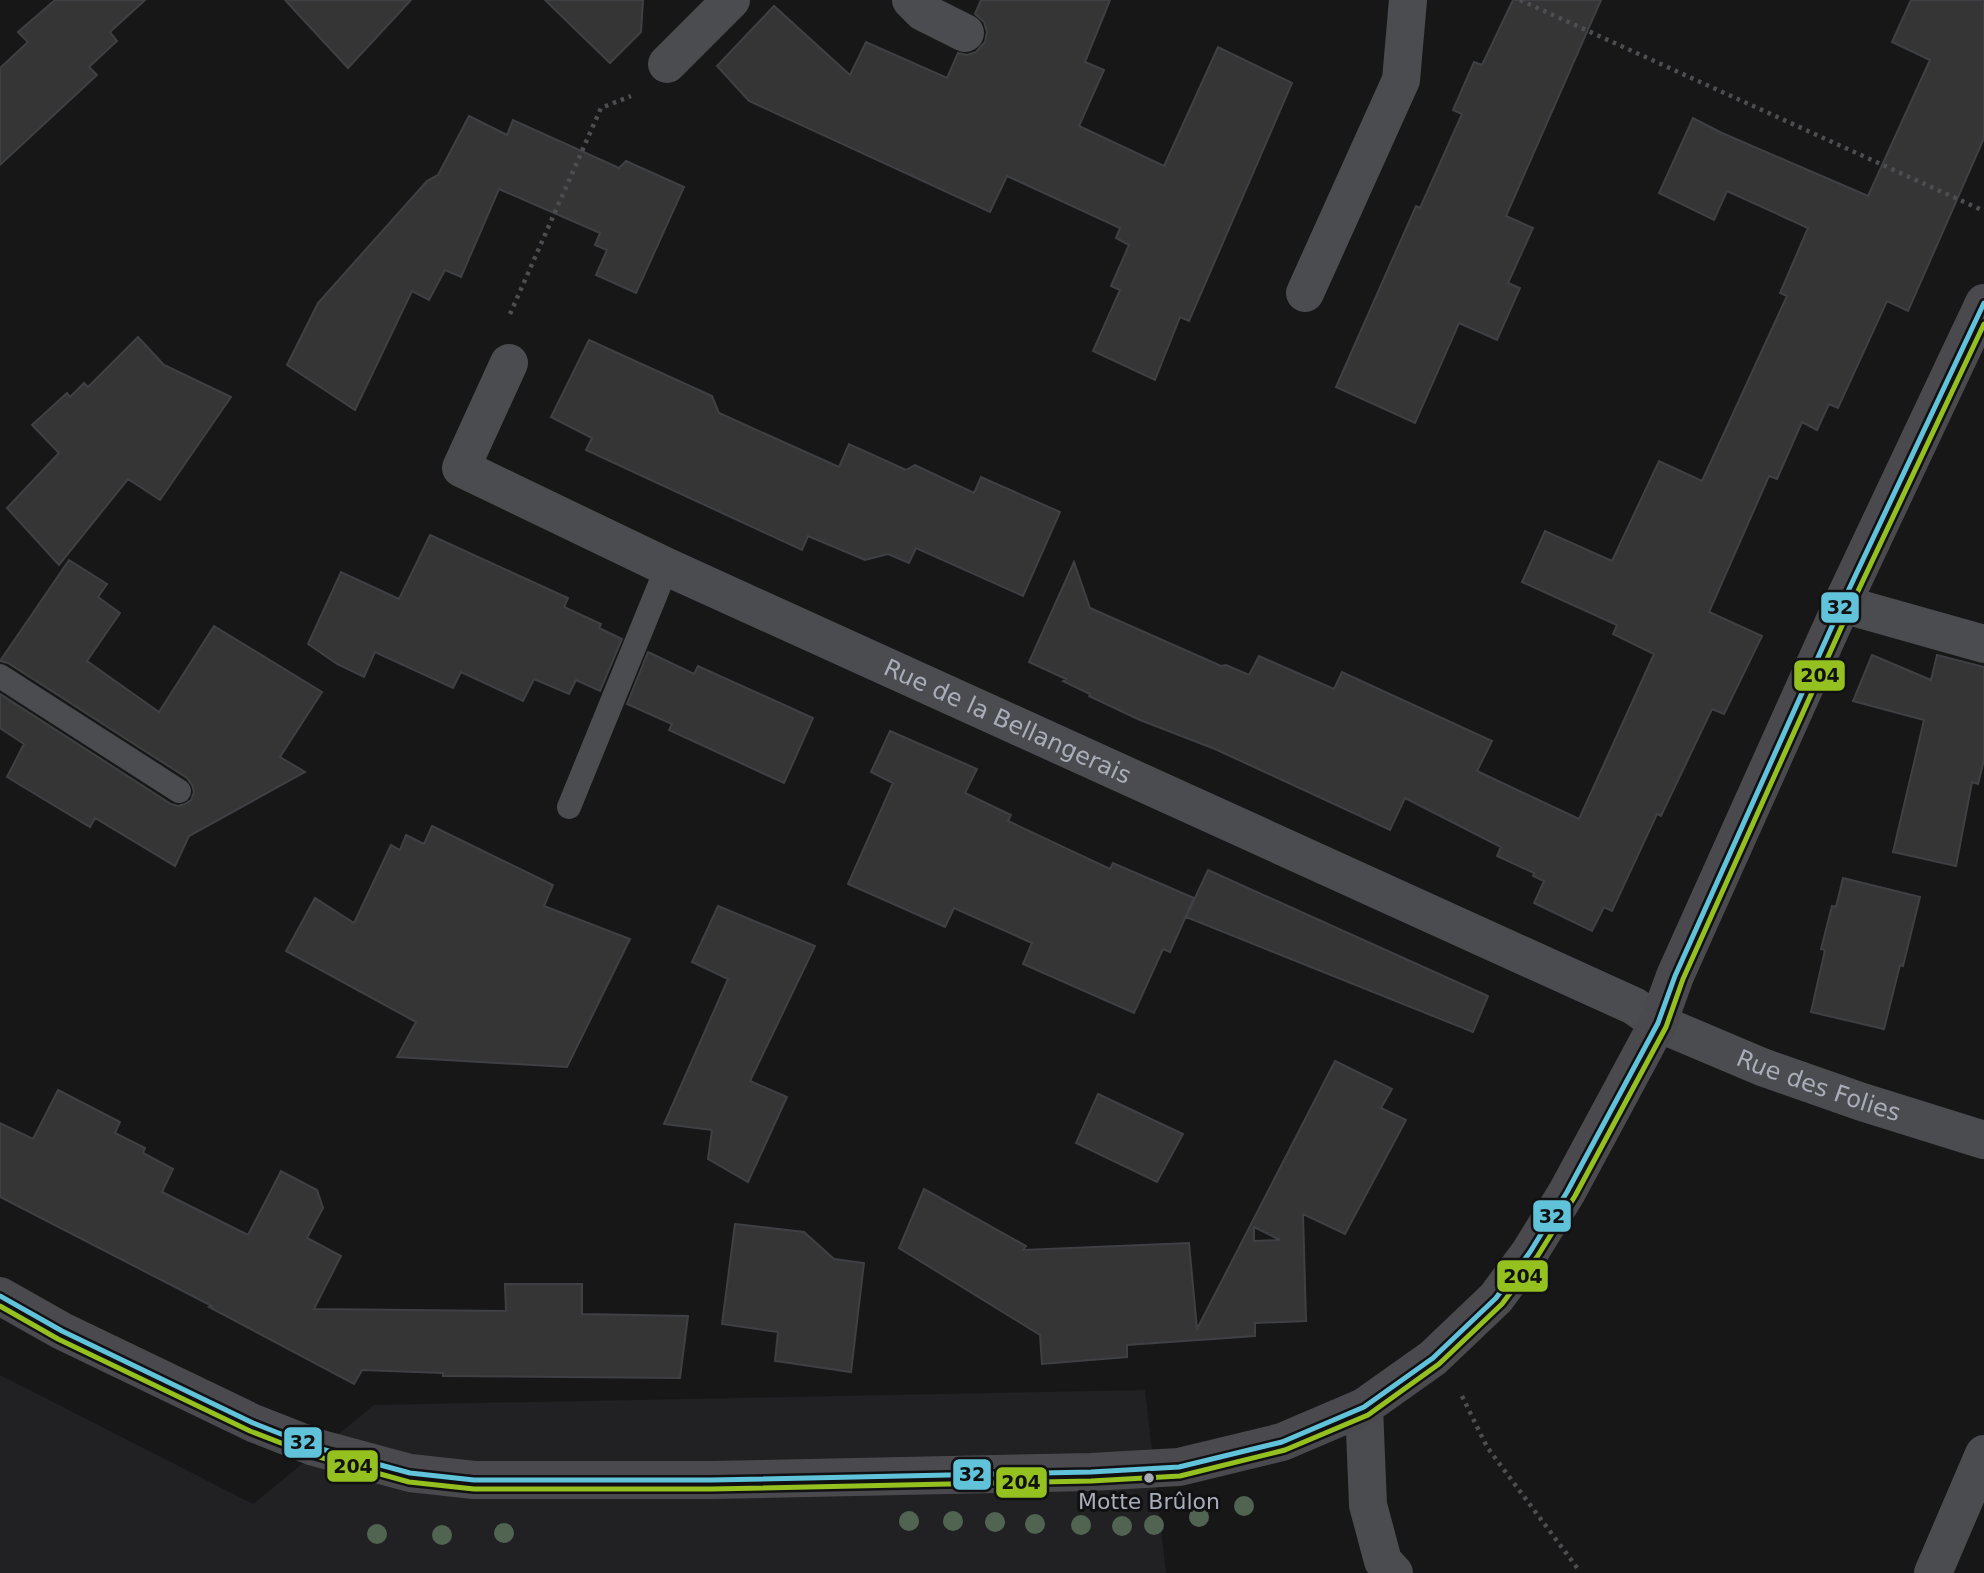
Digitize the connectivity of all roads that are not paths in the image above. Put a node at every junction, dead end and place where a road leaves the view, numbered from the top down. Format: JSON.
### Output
{"nodes":[{"id":1,"x":731,"y":0,"type":"edge"},
{"id":2,"x":911,"y":0,"type":"edge"},
{"id":3,"x":1408,"y":0,"type":"edge"},
{"id":4,"x":965,"y":33,"type":"dead end"},
{"id":5,"x":667,"y":64,"type":"road end"},
{"id":6,"x":1305,"y":293,"type":"dead end"},
{"id":7,"x":1984,"y":303,"type":"edge"},
{"id":8,"x":1974,"y":347,"type":"edge"},
{"id":9,"x":509,"y":363,"type":"road end"},
{"id":10,"x":667,"y":567,"type":"junction"},
{"id":11,"x":1843,"y":604,"type":"junction"},
{"id":12,"x":1984,"y":643,"type":"edge"},
{"id":13,"x":0,"y":676,"type":"edge"},
{"id":14,"x":179,"y":791,"type":"dead end"},
{"id":15,"x":569,"y":807,"type":"dead end"},
{"id":16,"x":1658,"y":1023,"type":"junction"},
{"id":17,"x":1984,"y":1140,"type":"edge"},
{"id":18,"x":0,"y":1296,"type":"edge"},
{"id":19,"x":1364,"y":1407,"type":"junction"},
{"id":20,"x":1984,"y":1454,"type":"edge"},
{"id":21,"x":1394,"y":1573,"type":"edge"},
{"id":22,"x":1933,"y":1573,"type":"edge"}],
"edges":[{"from":1,"to":5,"type":"street"},
{"from":2,"to":4,"type":"street"},
{"from":3,"to":6,"type":"street"},
{"from":7,"to":8,"type":"street"},
{"from":8,"to":11,"type":"street"},
{"from":9,"to":10,"type":"street","name":"Rue de la Bellangerais"},
{"from":10,"to":15,"type":"lane"},
{"from":10,"to":16,"type":"street","name":"Rue de la Bellangerais"},
{"from":11,"to":12,"type":"street"},
{"from":11,"to":16,"type":"street"},
{"from":13,"to":14,"type":"lane"},
{"from":16,"to":17,"type":"street","name":"Rue des Folies"},
{"from":16,"to":19,"type":"street"},
{"from":18,"to":19,"type":"street"},
{"from":19,"to":21,"type":"street"},
{"from":20,"to":22,"type":"street"}]}
